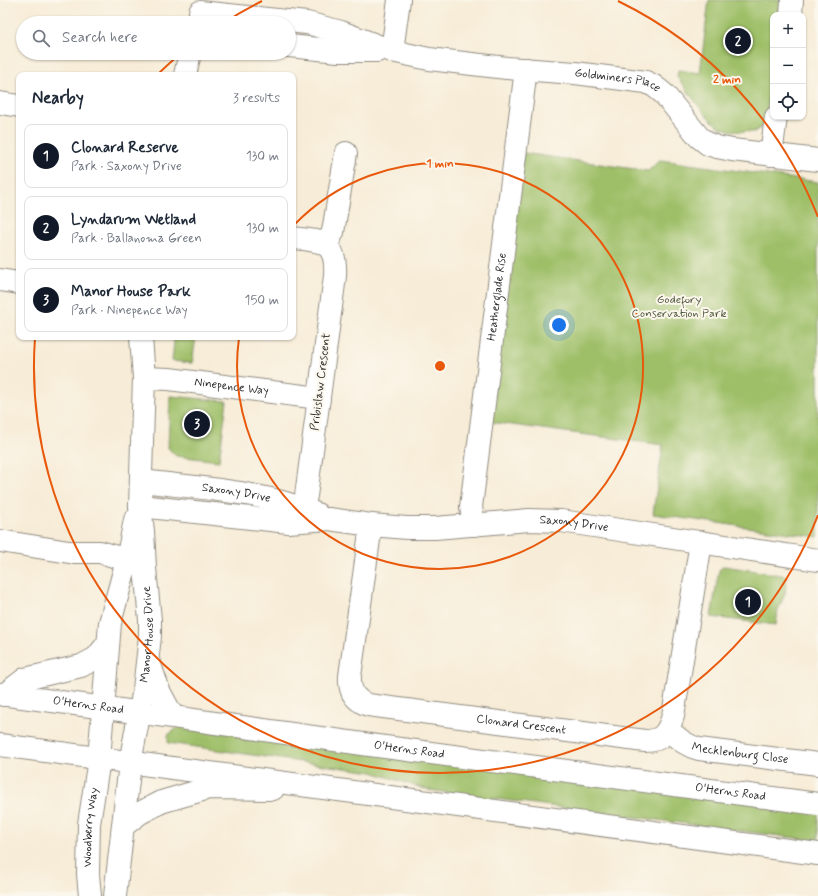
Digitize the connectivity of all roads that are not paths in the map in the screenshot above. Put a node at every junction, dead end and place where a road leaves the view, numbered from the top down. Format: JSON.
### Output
{"nodes":[{"id":1,"x":399,"y":0,"type":"edge"},
{"id":2,"x":792,"y":0,"type":"edge"},
{"id":3,"x":200,"y":12,"type":"edge"},
{"id":4,"x":791,"y":12,"type":"edge"},
{"id":5,"x":239,"y":16,"type":"edge"},
{"id":6,"x":296,"y":22,"type":"edge"},
{"id":7,"x":296,"y":47,"type":"edge"},
{"id":8,"x":392,"y":50,"type":"junction"},
{"id":9,"x":188,"y":60,"type":"edge"},
{"id":10,"x":526,"y":69,"type":"junction"},
{"id":11,"x":186,"y":72,"type":"edge"},
{"id":12,"x":0,"y":103,"type":"edge"},
{"id":13,"x":16,"y":106,"type":"edge"},
{"id":14,"x":776,"y":120,"type":"edge"},
{"id":15,"x":346,"y":153,"type":"dead end"},
{"id":16,"x":771,"y":155,"type":"junction"},
{"id":17,"x":818,"y":160,"type":"edge"},
{"id":18,"x":296,"y":238,"type":"edge"},
{"id":19,"x":326,"y":245,"type":"junction"},
{"id":20,"x":0,"y":280,"type":"edge"},
{"id":21,"x":16,"y":283,"type":"edge"},
{"id":22,"x":142,"y":340,"type":"edge"},
{"id":23,"x":144,"y":378,"type":"junction"},
{"id":24,"x":319,"y":398,"type":"junction"},
{"id":25,"x":141,"y":481,"type":"junction"},
{"id":26,"x":140,"y":506,"type":"junction"},
{"id":27,"x":302,"y":514,"type":"junction"},
{"id":28,"x":371,"y":525,"type":"junction"},
{"id":29,"x":474,"y":525,"type":"junction"},
{"id":30,"x":0,"y":541,"type":"edge"},
{"id":31,"x":701,"y":542,"type":"junction"},
{"id":32,"x":818,"y":560,"type":"edge"},
{"id":33,"x":132,"y":567,"type":"junction"},
{"id":34,"x":108,"y":643,"type":"junction"},
{"id":35,"x":148,"y":658,"type":"junction"},
{"id":36,"x":2,"y":695,"type":"edge"},
{"id":37,"x":104,"y":708,"type":"junction"},
{"id":38,"x":140,"y":712,"type":"junction"},
{"id":39,"x":173,"y":717,"type":"junction"},
{"id":40,"x":668,"y":730,"type":"junction"},
{"id":41,"x":0,"y":745,"type":"edge"},
{"id":42,"x":99,"y":759,"type":"junction"},
{"id":43,"x":130,"y":763,"type":"junction"},
{"id":44,"x":818,"y":764,"type":"edge"},
{"id":45,"x":324,"y":789,"type":"junction"},
{"id":46,"x":818,"y":804,"type":"edge"},
{"id":47,"x":123,"y":826,"type":"junction"},
{"id":48,"x":818,"y":854,"type":"edge"},
{"id":49,"x":90,"y":896,"type":"edge"},
{"id":50,"x":115,"y":896,"type":"edge"}],
"edges":[{"from":1,"to":8,"type":"street"},
{"from":2,"to":4,"type":"street"},
{"from":3,"to":5,"type":"street","name":"Goldminers Place"},
{"from":6,"to":8,"type":"street","name":"Goldminers Place"},
{"from":7,"to":8,"type":"street","name":"Goldminers Place"},
{"from":8,"to":10,"type":"street","name":"Goldminers Place"},
{"from":9,"to":11,"type":"street"},
{"from":10,"to":16,"type":"street","name":"Goldminers Place"},
{"from":10,"to":29,"type":"street","name":"Heatherglade Rise"},
{"from":12,"to":13,"type":"street"},
{"from":14,"to":16,"type":"street"},
{"from":15,"to":19,"type":"street"},
{"from":16,"to":17,"type":"street","name":"Goldminers Place"},
{"from":18,"to":19,"type":"street"},
{"from":19,"to":24,"type":"street","name":"Pribislaw Crescent"},
{"from":20,"to":21,"type":"street"},
{"from":22,"to":23,"type":"street","name":"Manor House Drive"},
{"from":23,"to":24,"type":"street","name":"Ninepence Way"},
{"from":23,"to":25,"type":"street","name":"Manor House Drive"},
{"from":24,"to":27,"type":"street","name":"Pribislaw Crescent"},
{"from":25,"to":26,"type":"street","name":"Manor House Drive"},
{"from":25,"to":27,"type":"street","name":"Saxony Drive"},
{"from":26,"to":27,"type":"street","name":"Saxony Drive"},
{"from":26,"to":33,"type":"street","name":"Manor House Drive"},
{"from":27,"to":28,"type":"street","name":"Saxony Drive"},
{"from":28,"to":29,"type":"street","name":"Saxony Drive"},
{"from":28,"to":40,"type":"street","name":"Clonard Crescent"},
{"from":29,"to":31,"type":"street","name":"Saxony Drive"},
{"from":30,"to":33,"type":"street"},
{"from":31,"to":32,"type":"street","name":"Saxony Drive"},
{"from":31,"to":40,"type":"street"},
{"from":33,"to":34,"type":"street","name":"Manor House Drive"},
{"from":33,"to":35,"type":"street","name":"Manor House Drive"},
{"from":34,"to":36,"type":"street"},
{"from":34,"to":37,"type":"street","name":"Manor House Drive"},
{"from":35,"to":38,"type":"street","name":"Manor House Drive"},
{"from":35,"to":39,"type":"street"},
{"from":36,"to":37,"type":"street","name":"O'Herns Road"},
{"from":37,"to":38,"type":"street","name":"O'Herns Road"},
{"from":37,"to":42,"type":"street","name":"Manor House Drive"},
{"from":38,"to":39,"type":"street","name":"O'Herns Road"},
{"from":38,"to":43,"type":"street","name":"Manor House Drive"},
{"from":39,"to":46,"type":"street","name":"O'Herns Road"},
{"from":40,"to":44,"type":"street","name":"Mecklenburg Close"},
{"from":41,"to":42,"type":"street"},
{"from":42,"to":43,"type":"street"},
{"from":42,"to":49,"type":"street","name":"Woodberry Way"},
{"from":43,"to":45,"type":"street"},
{"from":43,"to":47,"type":"street"},
{"from":45,"to":47,"type":"street"},
{"from":45,"to":48,"type":"street"},
{"from":47,"to":50,"type":"street"}]}
